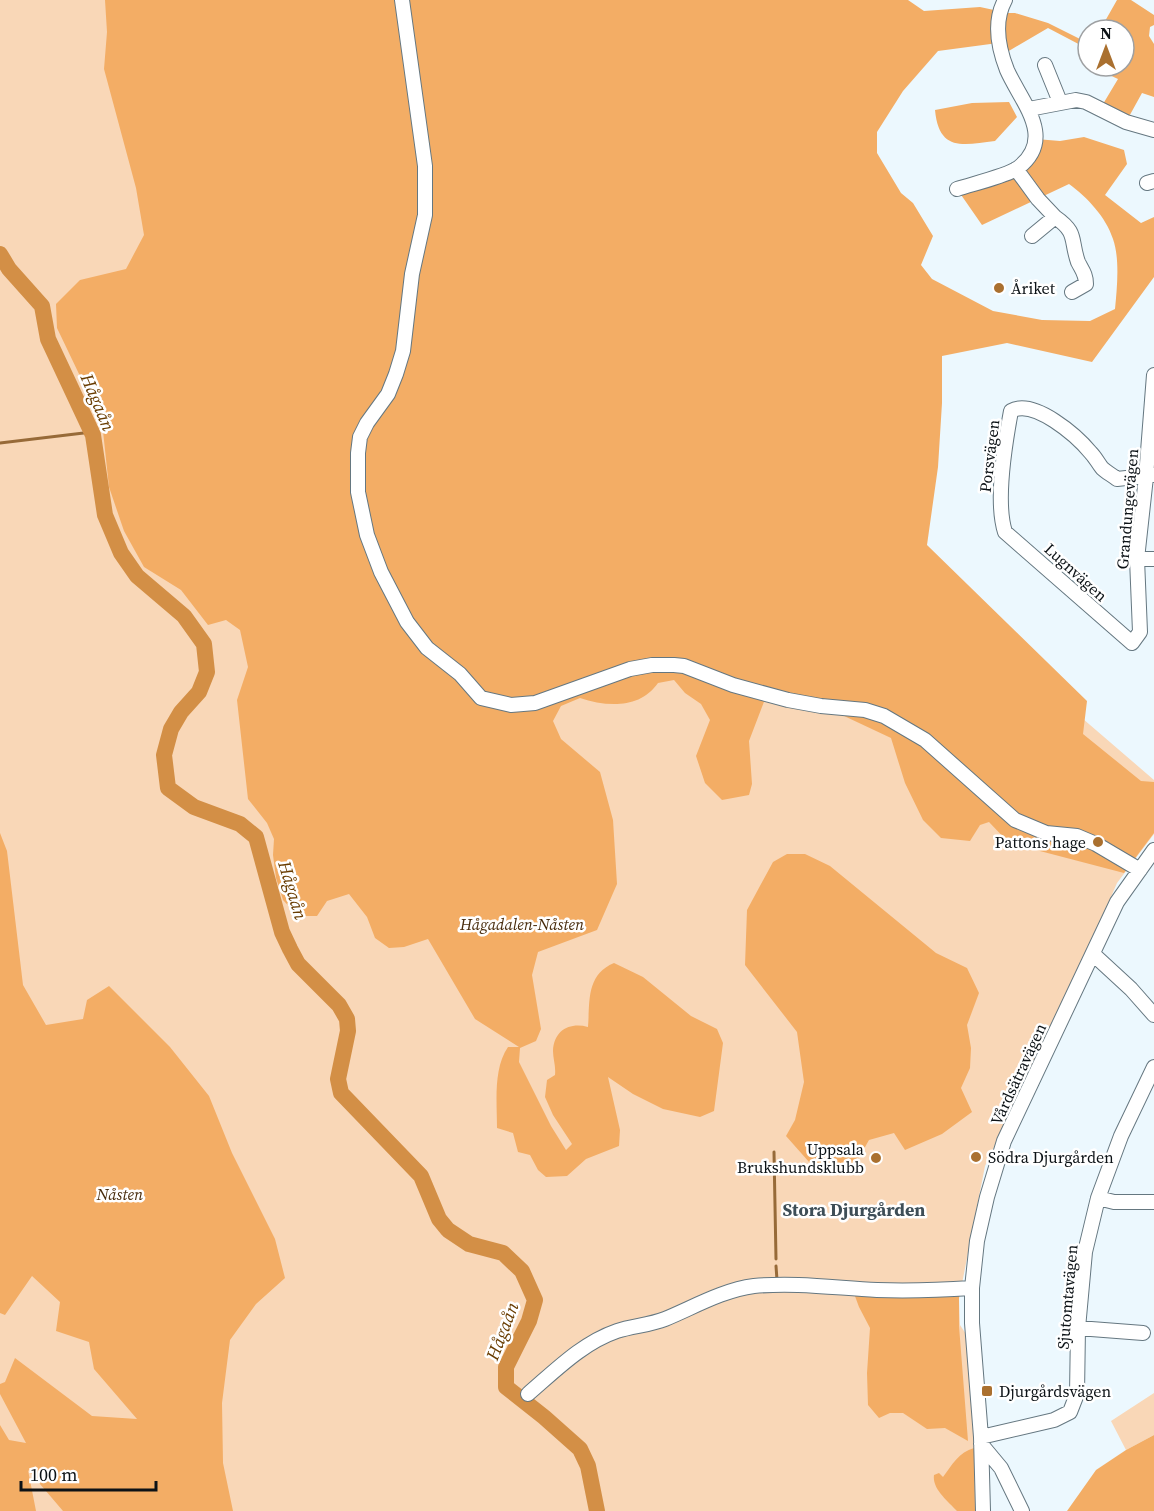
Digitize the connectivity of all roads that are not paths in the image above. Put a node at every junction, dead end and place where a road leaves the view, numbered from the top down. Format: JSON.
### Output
{"nodes":[{"id":1,"x":402,"y":0,"type":"edge"},
{"id":2,"x":1005,"y":0,"type":"edge"},
{"id":3,"x":1045,"y":65,"type":"dead end"},
{"id":4,"x":1060,"y":102,"type":"junction"},
{"id":5,"x":1029,"y":109,"type":"junction"},
{"id":6,"x":1154,"y":130,"type":"edge"},
{"id":7,"x":1016,"y":169,"type":"junction"},
{"id":8,"x":957,"y":189,"type":"dead end"},
{"id":9,"x":1055,"y":217,"type":"junction"},
{"id":10,"x":1032,"y":236,"type":"dead end"},
{"id":11,"x":1072,"y":292,"type":"dead end"},
{"id":12,"x":1154,"y":375,"type":"edge"},
{"id":13,"x":1150,"y":476,"type":"edge"},
{"id":14,"x":1002,"y":522,"type":"joint"},
{"id":15,"x":1137,"y":559,"type":"junction"},
{"id":16,"x":1154,"y":559,"type":"edge"},
{"id":17,"x":1132,"y":643,"type":"joint"},
{"id":18,"x":1154,"y":850,"type":"edge"},
{"id":19,"x":1140,"y":870,"type":"junction"},
{"id":20,"x":1093,"y":954,"type":"junction"},
{"id":21,"x":1154,"y":1015,"type":"edge"},
{"id":22,"x":1154,"y":1067,"type":"edge"},
{"id":23,"x":1098,"y":1198,"type":"junction"},
{"id":24,"x":1154,"y":1202,"type":"edge"},
{"id":25,"x":972,"y":1288,"type":"junction"},
{"id":26,"x":1078,"y":1328,"type":"junction"},
{"id":27,"x":1143,"y":1333,"type":"dead end"},
{"id":28,"x":528,"y":1394,"type":"dead end"},
{"id":29,"x":981,"y":1441,"type":"junction"},
{"id":30,"x":983,"y":1511,"type":"edge"},
{"id":31,"x":1022,"y":1511,"type":"edge"}],
"edges":[{"from":1,"to":19,"type":"street"},
{"from":2,"to":5,"type":"street"},
{"from":3,"to":4,"type":"street"},
{"from":4,"to":5,"type":"street"},
{"from":4,"to":6,"type":"street"},
{"from":5,"to":7,"type":"street"},
{"from":7,"to":8,"type":"street"},
{"from":7,"to":9,"type":"street"},
{"from":9,"to":10,"type":"street"},
{"from":9,"to":11,"type":"street"},
{"from":12,"to":13,"type":"street","name":"Grandungevägen"},
{"from":13,"to":14,"type":"street","name":"Porsvägen"},
{"from":13,"to":15,"type":"street","name":"Grandungevägen"},
{"from":14,"to":17,"type":"street","name":"Lugnvägen"},
{"from":15,"to":16,"type":"street"},
{"from":15,"to":17,"type":"street","name":"Grandungevägen"},
{"from":18,"to":19,"type":"street","name":"Vårdsätravägen"},
{"from":19,"to":20,"type":"street","name":"Vårdsätravägen"},
{"from":20,"to":21,"type":"street"},
{"from":20,"to":25,"type":"street","name":"Vårdsätravägen"},
{"from":22,"to":23,"type":"street","name":"Sjutomtavägen"},
{"from":23,"to":24,"type":"street"},
{"from":23,"to":26,"type":"street","name":"Sjutomtavägen"},
{"from":25,"to":28,"type":"street"},
{"from":25,"to":29,"type":"street","name":"Vårdsätravägen"},
{"from":26,"to":27,"type":"street"},
{"from":26,"to":29,"type":"street","name":"Sjutomtavägen"},
{"from":29,"to":30,"type":"street","name":"Vårdsätravägen"},
{"from":29,"to":31,"type":"street"}]}
